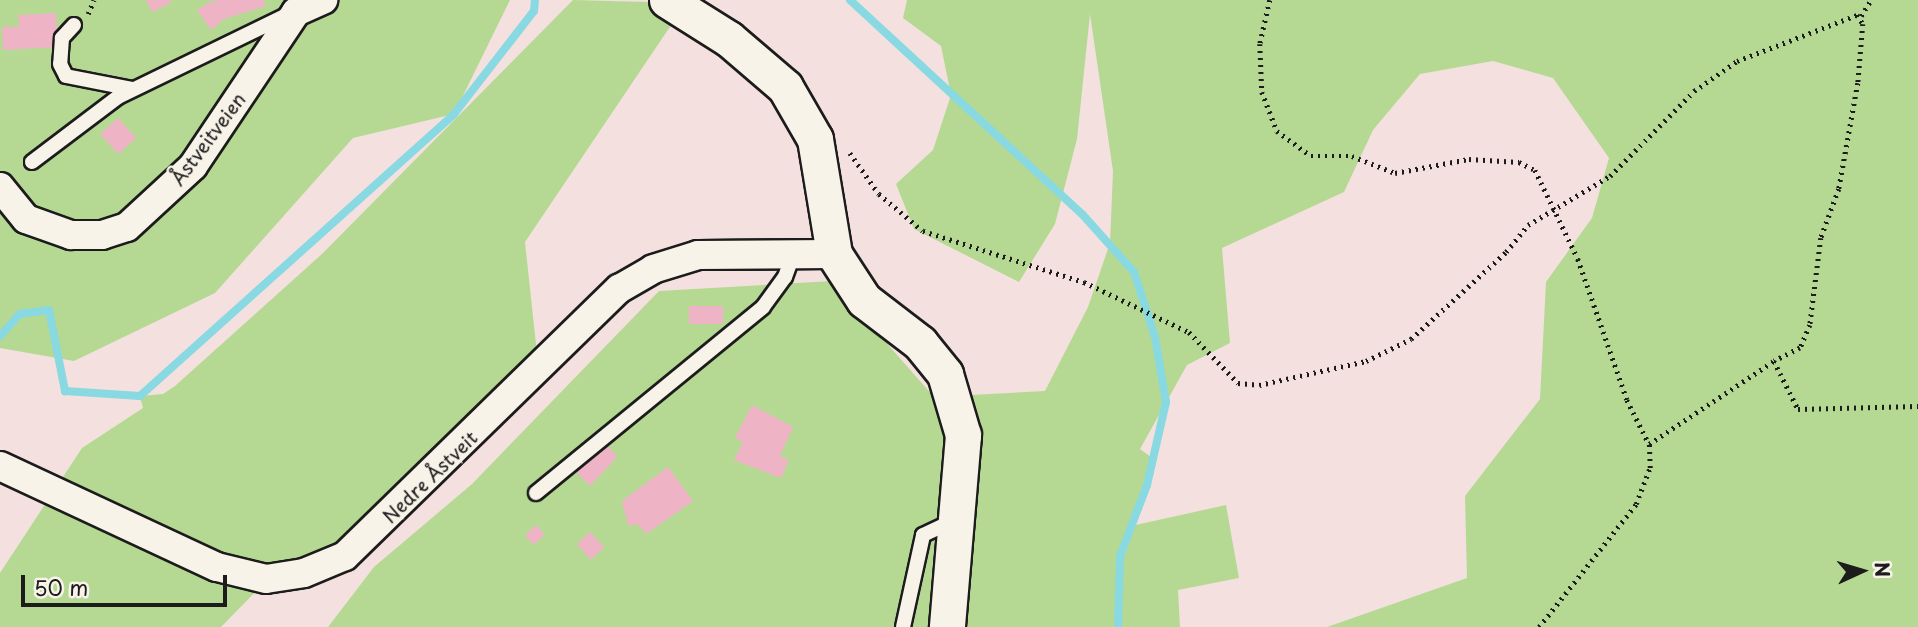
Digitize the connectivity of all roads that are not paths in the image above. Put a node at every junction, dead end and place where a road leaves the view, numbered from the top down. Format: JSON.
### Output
{"nodes":[{"id":1,"x":323,"y":0,"type":"edge"},
{"id":2,"x":667,"y":0,"type":"edge"},
{"id":3,"x":296,"y":12,"type":"junction"},
{"id":4,"x":74,"y":25,"type":"dead end"},
{"id":5,"x":132,"y":89,"type":"junction"},
{"id":6,"x":32,"y":162,"type":"dead end"},
{"id":7,"x":0,"y":187,"type":"edge"},
{"id":8,"x":834,"y":254,"type":"junction"},
{"id":9,"x":793,"y":255,"type":"junction"},
{"id":10,"x":0,"y":466,"type":"edge"},
{"id":11,"x":536,"y":493,"type":"dead end"},
{"id":12,"x":960,"y":518,"type":"junction"},
{"id":13,"x":903,"y":627,"type":"edge"},
{"id":14,"x":947,"y":627,"type":"edge"}],
"edges":[{"from":1,"to":3,"type":"street"},
{"from":2,"to":8,"type":"street"},
{"from":3,"to":5,"type":"lane"},
{"from":3,"to":7,"type":"street","name":"Åstveitveien"},
{"from":4,"to":5,"type":"lane"},
{"from":5,"to":6,"type":"lane"},
{"from":8,"to":9,"type":"street","name":"Nedre Åstveit"},
{"from":8,"to":12,"type":"street"},
{"from":9,"to":10,"type":"street","name":"Nedre Åstveit"},
{"from":9,"to":11,"type":"lane"},
{"from":12,"to":13,"type":"lane"},
{"from":12,"to":14,"type":"street"}]}
